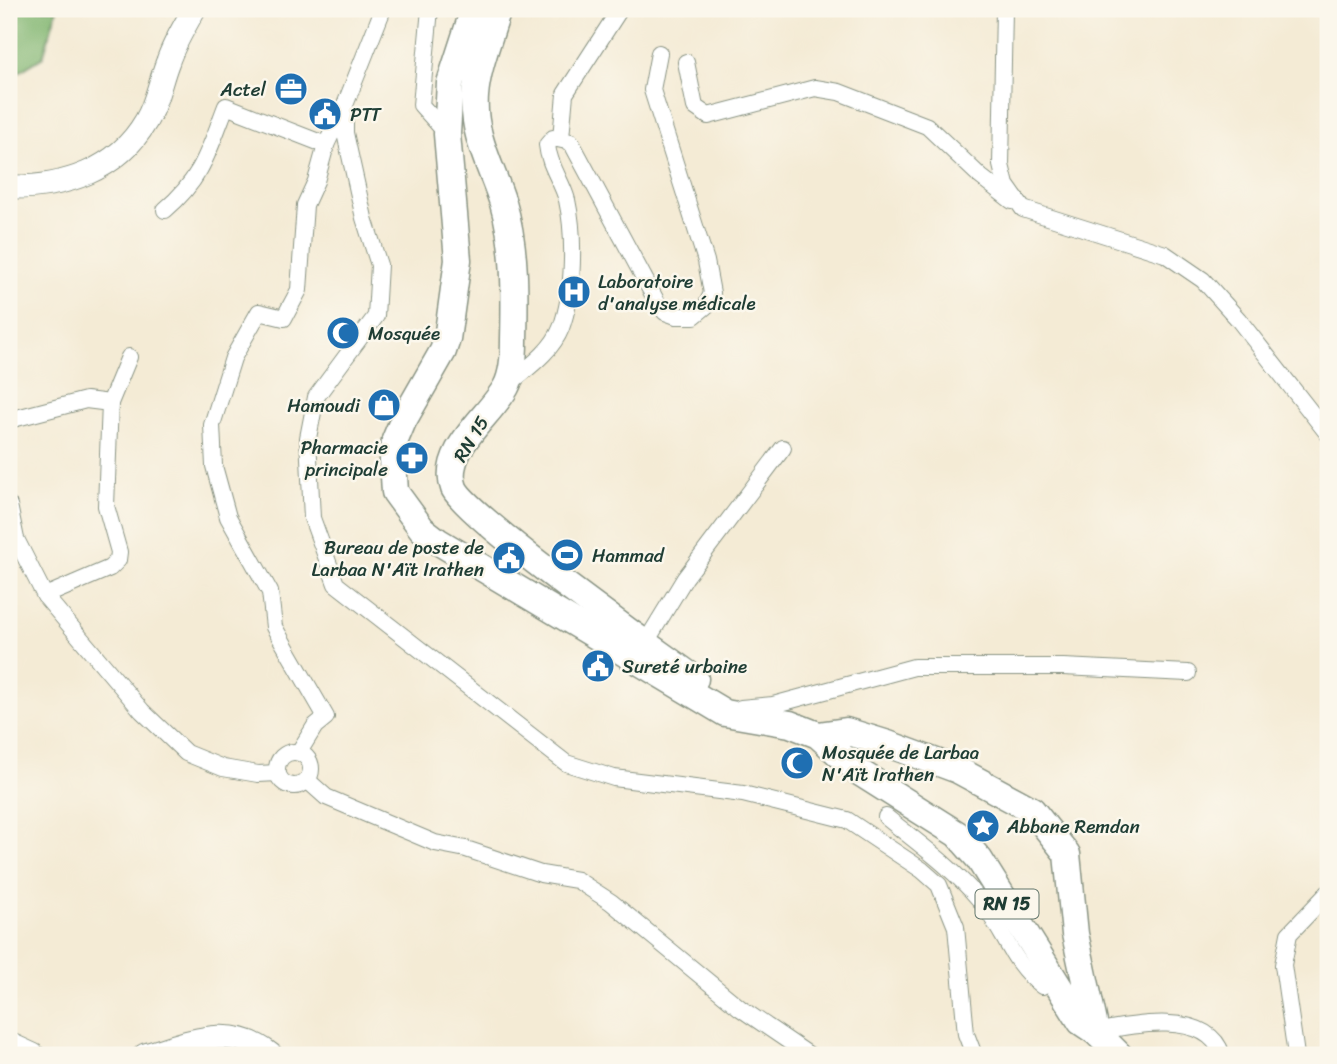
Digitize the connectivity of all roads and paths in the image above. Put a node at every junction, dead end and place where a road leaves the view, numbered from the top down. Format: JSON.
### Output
{"nodes":[{"id":1,"x":194,"y":9,"type":"edge"},
{"id":2,"x":383,"y":9,"type":"edge"},
{"id":3,"x":430,"y":9,"type":"edge"},
{"id":4,"x":474,"y":9,"type":"edge"},
{"id":5,"x":498,"y":9,"type":"edge"},
{"id":6,"x":620,"y":9,"type":"edge"},
{"id":7,"x":1004,"y":9,"type":"edge"},
{"id":8,"x":659,"y":53,"type":"dead end"},
{"id":9,"x":686,"y":62,"type":"dead end"},
{"id":10,"x":345,"y":105,"type":"junction"},
{"id":11,"x":447,"y":134,"type":"junction"},
{"id":12,"x":561,"y":138,"type":"junction"},
{"id":13,"x":326,"y":145,"type":"junction"},
{"id":14,"x":9,"y":187,"type":"edge"},
{"id":15,"x":1023,"y":209,"type":"junction"},
{"id":16,"x":165,"y":210,"type":"dead end"},
{"id":17,"x":129,"y":357,"type":"dead end"},
{"id":18,"x":506,"y":387,"type":"junction"},
{"id":19,"x":110,"y":404,"type":"junction"},
{"id":20,"x":9,"y":420,"type":"edge"},
{"id":21,"x":1328,"y":434,"type":"edge"},
{"id":22,"x":783,"y":448,"type":"dead end"},
{"id":23,"x":9,"y":505,"type":"edge"},
{"id":24,"x":13,"y":540,"type":"edge"},
{"id":25,"x":46,"y":596,"type":"junction"},
{"id":26,"x":646,"y":642,"type":"junction"},
{"id":27,"x":1188,"y":673,"type":"dead end"},
{"id":28,"x":749,"y":713,"type":"junction"},
{"id":29,"x":818,"y":735,"type":"junction"},
{"id":30,"x":299,"y":752,"type":"junction"},
{"id":31,"x":278,"y":773,"type":"junction"},
{"id":32,"x":307,"y":780,"type":"junction"},
{"id":33,"x":886,"y":817,"type":"dead end"},
{"id":34,"x":953,"y":870,"type":"junction"},
{"id":35,"x":939,"y":885,"type":"junction"},
{"id":36,"x":1328,"y":893,"type":"edge"},
{"id":37,"x":1075,"y":934,"type":"junction"},
{"id":38,"x":1037,"y":950,"type":"junction"},
{"id":39,"x":1057,"y":979,"type":"junction"},
{"id":40,"x":1096,"y":1032,"type":"junction"},
{"id":41,"x":9,"y":1044,"type":"edge"},
{"id":42,"x":33,"y":1055,"type":"edge"},
{"id":43,"x":145,"y":1055,"type":"edge"},
{"id":44,"x":271,"y":1055,"type":"edge"},
{"id":45,"x":809,"y":1055,"type":"edge"},
{"id":46,"x":974,"y":1055,"type":"edge"},
{"id":47,"x":1119,"y":1055,"type":"edge"},
{"id":48,"x":1222,"y":1055,"type":"edge"},
{"id":49,"x":1296,"y":1055,"type":"edge"}],
"edges":[{"from":1,"to":14,"type":"main road"},
{"from":2,"to":10,"type":"street"},
{"from":3,"to":11,"type":"street"},
{"from":4,"to":11,"type":"main road"},
{"from":5,"to":18,"type":"main road","name":"RN 15"},
{"from":6,"to":12,"type":"street"},
{"from":7,"to":15,"type":"street"},
{"from":8,"to":12,"type":"street"},
{"from":9,"to":15,"type":"street"},
{"from":10,"to":13,"type":"street"},
{"from":10,"to":35,"type":"street"},
{"from":11,"to":28,"type":"main road"},
{"from":12,"to":18,"type":"street"},
{"from":13,"to":16,"type":"street"},
{"from":13,"to":30,"type":"street"},
{"from":15,"to":21,"type":"street"},
{"from":17,"to":19,"type":"street"},
{"from":18,"to":26,"type":"main road","name":"RN 15"},
{"from":19,"to":20,"type":"street"},
{"from":19,"to":25,"type":"street"},
{"from":22,"to":26,"type":"street"},
{"from":23,"to":24,"type":"street"},
{"from":24,"to":25,"type":"street"},
{"from":25,"to":31,"type":"street"},
{"from":26,"to":28,"type":"main road","name":"RN 15"},
{"from":27,"to":28,"type":"street"},
{"from":28,"to":29,"type":"main road","number":"RN 15"},
{"from":29,"to":37,"type":"main road","number":"RN 15"},
{"from":29,"to":38,"type":"main road","number":"RN 15"},
{"from":30,"to":31,"type":"street"},
{"from":30,"to":32,"type":"street"},
{"from":31,"to":32,"type":"street"},
{"from":32,"to":45,"type":"street"},
{"from":33,"to":34,"type":"street"},
{"from":34,"to":35,"type":"street"},
{"from":34,"to":39,"type":"street"},
{"from":35,"to":46,"type":"street"},
{"from":36,"to":49,"type":"street"},
{"from":37,"to":38,"type":"main road"},
{"from":37,"to":40,"type":"main road","number":"RN 15"},
{"from":38,"to":39,"type":"main road","number":"RN 15"},
{"from":39,"to":40,"type":"main road","number":"RN 15"},
{"from":40,"to":47,"type":"main road","number":"RN 15"},
{"from":40,"to":48,"type":"street"},
{"from":41,"to":42,"type":"main road"},
{"from":43,"to":44,"type":"main road"}]}
